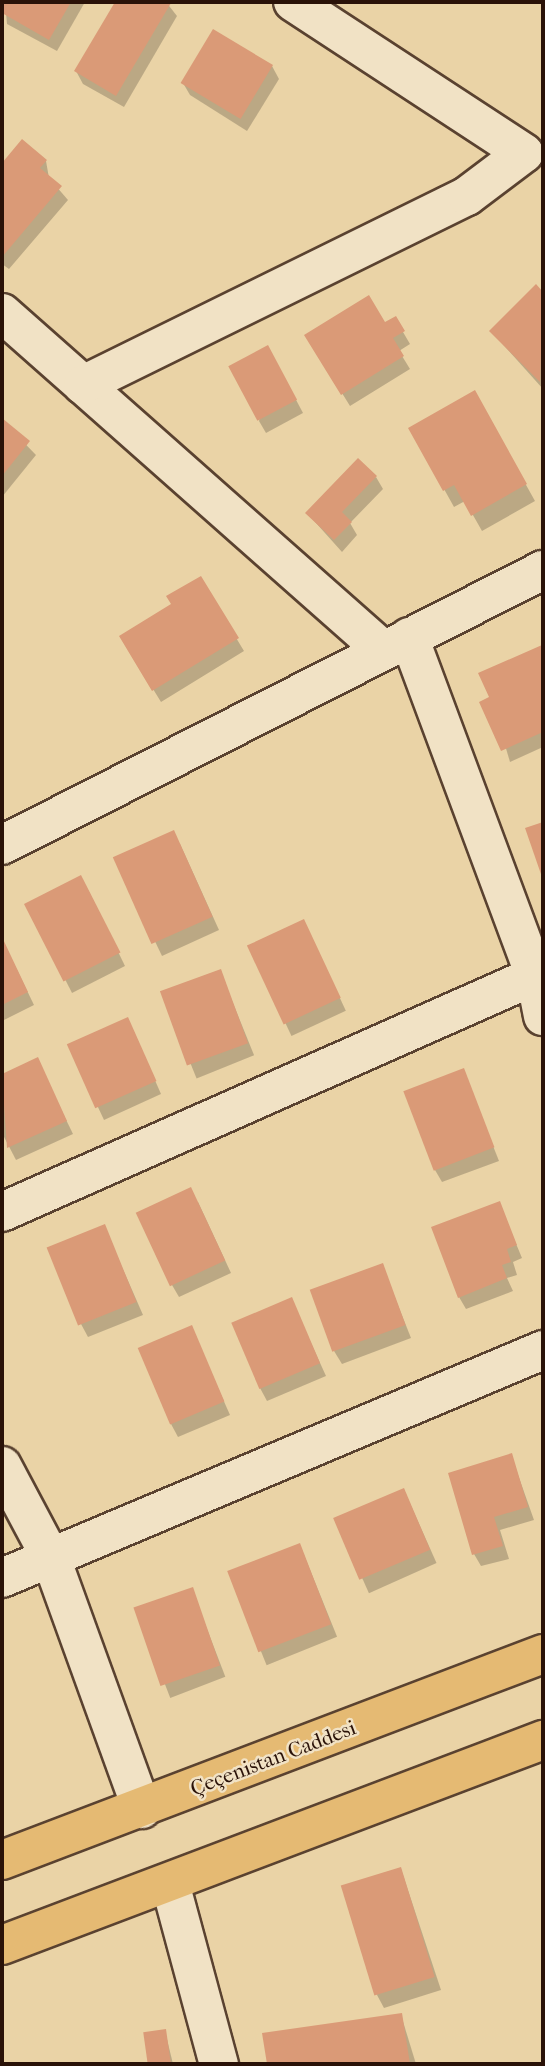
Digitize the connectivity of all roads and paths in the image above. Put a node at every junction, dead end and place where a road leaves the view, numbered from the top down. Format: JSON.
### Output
{"nodes":[{"id":1,"x":293,"y":2,"type":"edge"},
{"id":2,"x":2,"y":313,"type":"edge"},
{"id":3,"x":83,"y":385,"type":"junction"},
{"id":4,"x":543,"y":570,"type":"edge"},
{"id":5,"x":396,"y":643,"type":"junction"},
{"id":6,"x":2,"y":845,"type":"edge"},
{"id":7,"x":539,"y":974,"type":"edge"},
{"id":8,"x":543,"y":1016,"type":"edge"},
{"id":9,"x":2,"y":1212,"type":"edge"},
{"id":10,"x":543,"y":1350,"type":"edge"},
{"id":11,"x":2,"y":1466,"type":"edge"},
{"id":12,"x":51,"y":1558,"type":"junction"},
{"id":13,"x":2,"y":1578,"type":"edge"},
{"id":14,"x":543,"y":1654,"type":"edge"},
{"id":15,"x":543,"y":1740,"type":"edge"},
{"id":16,"x":142,"y":1809,"type":"junction"},
{"id":17,"x":2,"y":1860,"type":"edge"},
{"id":18,"x":170,"y":1883,"type":"junction"},
{"id":19,"x":2,"y":1945,"type":"edge"},
{"id":20,"x":219,"y":2064,"type":"edge"}],
"edges":[{"from":1,"to":3,"type":"street"},
{"from":2,"to":3,"type":"street"},
{"from":3,"to":5,"type":"street"},
{"from":4,"to":5,"type":"street"},
{"from":5,"to":6,"type":"street"},
{"from":5,"to":7,"type":"street"},
{"from":7,"to":8,"type":"street"},
{"from":7,"to":9,"type":"street"},
{"from":10,"to":12,"type":"street"},
{"from":11,"to":12,"type":"street"},
{"from":12,"to":13,"type":"street"},
{"from":12,"to":16,"type":"street"},
{"from":14,"to":16,"type":"main road","name":"Çeçenistan Caddesi"},
{"from":15,"to":18,"type":"main road"},
{"from":16,"to":17,"type":"main road","name":"Çeçenistan Caddesi"},
{"from":18,"to":19,"type":"main road"},
{"from":18,"to":20,"type":"street"}]}
